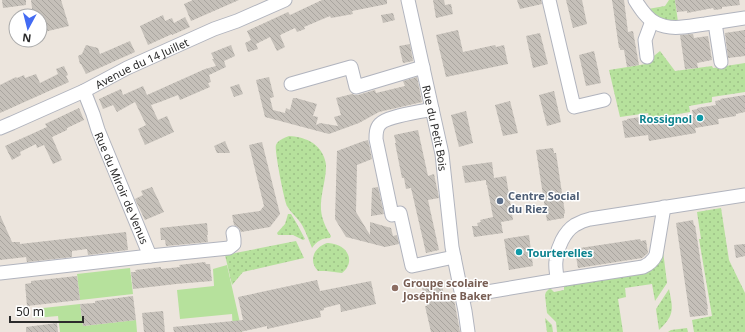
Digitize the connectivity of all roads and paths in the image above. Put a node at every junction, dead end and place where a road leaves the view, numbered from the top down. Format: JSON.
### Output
{"nodes":[{"id":1,"x":285,"y":0,"type":"edge"},
{"id":2,"x":408,"y":0,"type":"edge"},
{"id":3,"x":549,"y":0,"type":"edge"},
{"id":4,"x":635,"y":0,"type":"edge"},
{"id":5,"x":259,"y":6,"type":"edge"},
{"id":6,"x":745,"y":18,"type":"edge"},
{"id":7,"x":652,"y":21,"type":"junction"},
{"id":8,"x":715,"y":23,"type":"junction"},
{"id":9,"x":647,"y":57,"type":"dead end"},
{"id":10,"x":720,"y":62,"type":"dead end"},
{"id":11,"x":423,"y":67,"type":"junction"},
{"id":12,"x":291,"y":84,"type":"dead end"},
{"id":13,"x":84,"y":91,"type":"junction"},
{"id":14,"x":604,"y":100,"type":"dead end"},
{"id":15,"x":432,"y":109,"type":"junction"},
{"id":16,"x":0,"y":128,"type":"edge"},
{"id":17,"x":745,"y":195,"type":"edge"},
{"id":18,"x":664,"y":207,"type":"junction"},
{"id":19,"x":233,"y":233,"type":"dead end"},
{"id":20,"x":150,"y":256,"type":"junction"},
{"id":21,"x":454,"y":257,"type":"junction"},
{"id":22,"x":0,"y":273,"type":"edge"},
{"id":23,"x":557,"y":280,"type":"junction"},
{"id":24,"x":463,"y":296,"type":"junction"},
{"id":25,"x":468,"y":332,"type":"edge"}],
"edges":[{"from":1,"to":5,"type":"street","name":"Avenue du 14 Juillet"},
{"from":2,"to":11,"type":"street","name":"Rue du Petit Bois"},
{"from":3,"to":14,"type":"street"},
{"from":4,"to":7,"type":"street"},
{"from":5,"to":13,"type":"street","name":"Avenue du 14 Juillet"},
{"from":6,"to":8,"type":"street"},
{"from":7,"to":8,"type":"street"},
{"from":7,"to":9,"type":"street"},
{"from":8,"to":10,"type":"street"},
{"from":11,"to":12,"type":"street"},
{"from":11,"to":15,"type":"street","name":"Rue du Petit Bois"},
{"from":13,"to":16,"type":"street","name":"Avenue du 14 Juillet"},
{"from":13,"to":20,"type":"street","name":"Rue du Miroir de Venus"},
{"from":15,"to":21,"type":"street","name":"Rue du Petit Bois"},
{"from":15,"to":21,"type":"street"},
{"from":17,"to":18,"type":"street"},
{"from":18,"to":23,"type":"street"},
{"from":18,"to":23,"type":"street"},
{"from":19,"to":20,"type":"street"},
{"from":20,"to":22,"type":"street","name":"Rue du Miroir de Venus"},
{"from":21,"to":24,"type":"street","name":"Rue du Petit Bois"},
{"from":23,"to":24,"type":"street"},
{"from":24,"to":25,"type":"street","name":"Rue du Petit Bois"}]}
